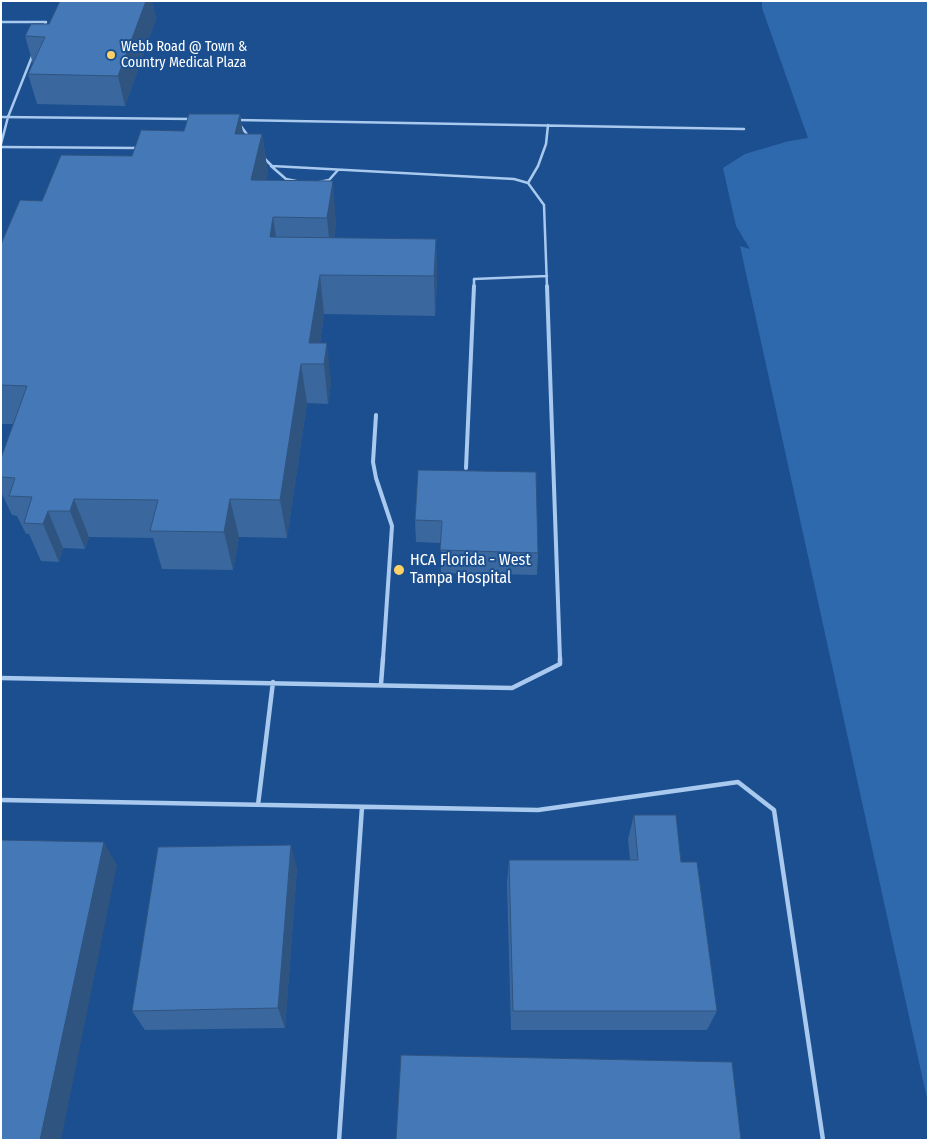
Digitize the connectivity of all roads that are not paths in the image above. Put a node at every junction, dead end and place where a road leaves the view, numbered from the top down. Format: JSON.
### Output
{"nodes":[{"id":1,"x":1,"y":22,"type":"edge"},
{"id":2,"x":42,"y":31,"type":"edge"},
{"id":3,"x":35,"y":48,"type":"edge"},
{"id":4,"x":1,"y":117,"type":"edge"},
{"id":5,"x":8,"y":117,"type":"junction"},
{"id":6,"x":200,"y":119,"type":"edge"},
{"id":7,"x":227,"y":120,"type":"edge"},
{"id":8,"x":236,"y":120,"type":"junction"},
{"id":9,"x":548,"y":125,"type":"junction"},
{"id":10,"x":744,"y":129,"type":"dead end"},
{"id":11,"x":252,"y":142,"type":"edge"},
{"id":12,"x":1,"y":145,"type":"edge"},
{"id":13,"x":145,"y":148,"type":"edge"},
{"id":14,"x":260,"y":154,"type":"edge"},
{"id":15,"x":262,"y":166,"type":"dead end"},
{"id":16,"x":272,"y":166,"type":"junction"},
{"id":17,"x":338,"y":170,"type":"junction"},
{"id":18,"x":296,"y":181,"type":"edge"},
{"id":19,"x":319,"y":182,"type":"edge"},
{"id":20,"x":528,"y":183,"type":"junction"},
{"id":21,"x":547,"y":276,"type":"junction"},
{"id":22,"x":376,"y":415,"type":"dead end"},
{"id":23,"x":466,"y":468,"type":"dead end"},
{"id":24,"x":1,"y":678,"type":"edge"},
{"id":25,"x":273,"y":682,"type":"junction"},
{"id":26,"x":381,"y":684,"type":"junction"},
{"id":27,"x":1,"y":800,"type":"edge"},
{"id":28,"x":258,"y":805,"type":"junction"},
{"id":29,"x":362,"y":807,"type":"junction"},
{"id":30,"x":338,"y":1140,"type":"edge"},
{"id":31,"x":823,"y":1140,"type":"edge"}],
"edges":[{"from":1,"to":2,"type":"lane"},
{"from":3,"to":5,"type":"lane"},
{"from":4,"to":5,"type":"lane"},
{"from":5,"to":6,"type":"lane"},
{"from":5,"to":12,"type":"lane"},
{"from":7,"to":8,"type":"lane"},
{"from":8,"to":9,"type":"lane"},
{"from":8,"to":11,"type":"lane"},
{"from":9,"to":10,"type":"lane"},
{"from":9,"to":20,"type":"lane"},
{"from":12,"to":13,"type":"lane"},
{"from":14,"to":16,"type":"lane"},
{"from":15,"to":16,"type":"lane"},
{"from":16,"to":17,"type":"lane"},
{"from":16,"to":18,"type":"lane"},
{"from":17,"to":19,"type":"lane"},
{"from":17,"to":20,"type":"lane"},
{"from":20,"to":21,"type":"lane"},
{"from":21,"to":23,"type":"lane"},
{"from":21,"to":26,"type":"lane"},
{"from":22,"to":26,"type":"lane"},
{"from":24,"to":25,"type":"lane"},
{"from":25,"to":26,"type":"lane"},
{"from":25,"to":28,"type":"lane"},
{"from":27,"to":28,"type":"lane"},
{"from":28,"to":29,"type":"lane"},
{"from":29,"to":30,"type":"lane"},
{"from":29,"to":31,"type":"lane"}]}
